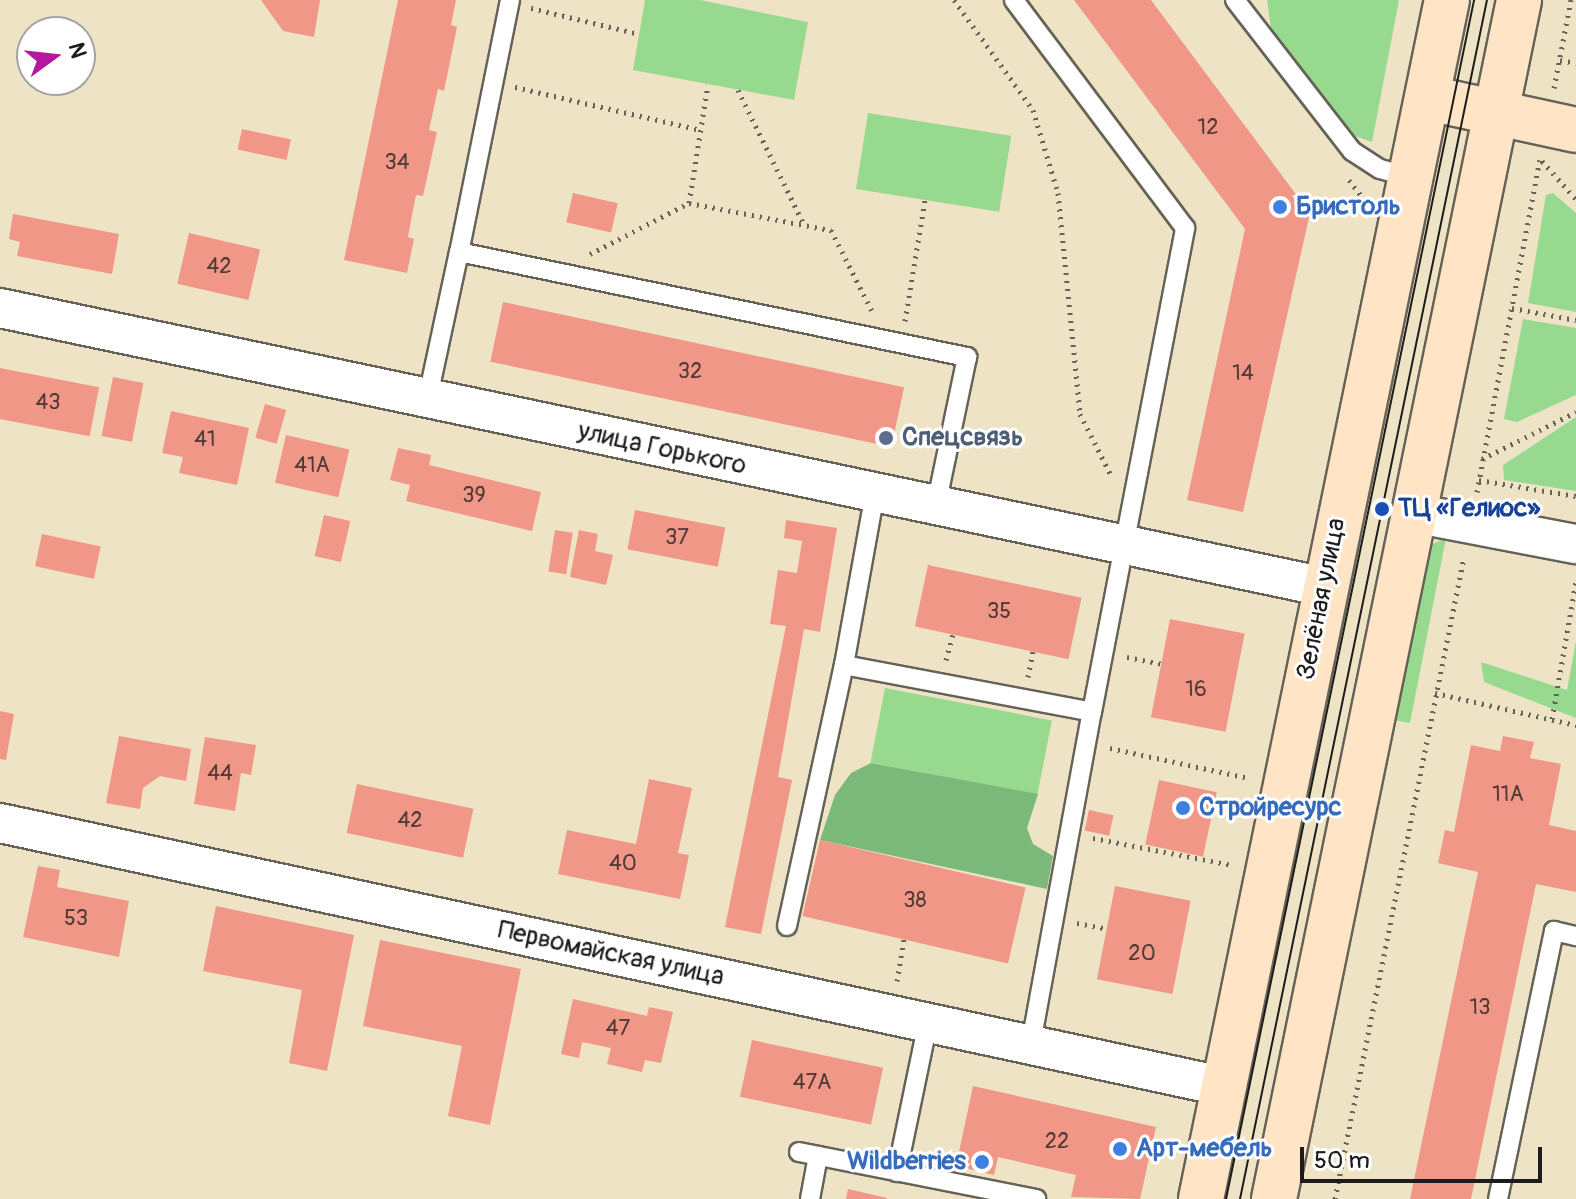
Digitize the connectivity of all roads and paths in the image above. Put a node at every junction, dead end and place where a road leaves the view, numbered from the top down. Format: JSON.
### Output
{"nodes":[{"id":1,"x":954,"y":0,"type":"edge"},
{"id":2,"x":1014,"y":0,"type":"edge"},
{"id":3,"x":1235,"y":0,"type":"edge"},
{"id":4,"x":1447,"y":0,"type":"edge"},
{"id":5,"x":1519,"y":0,"type":"edge"},
{"id":6,"x":1571,"y":0,"type":"edge"},
{"id":7,"x":510,"y":1,"type":"edge"},
{"id":8,"x":639,"y":34,"type":"dead end"},
{"id":9,"x":1560,"y":60,"type":"junction"},
{"id":10,"x":1576,"y":63,"type":"edge"},
{"id":11,"x":494,"y":82,"type":"junction"},
{"id":12,"x":708,"y":85,"type":"dead end"},
{"id":13,"x":738,"y":90,"type":"dead end"},
{"id":14,"x":1428,"y":98,"type":"junction"},
{"id":15,"x":1497,"y":112,"type":"junction"},
{"id":16,"x":701,"y":130,"type":"junction"},
{"id":17,"x":1554,"y":144,"type":"edge"},
{"id":18,"x":1410,"y":177,"type":"junction"},
{"id":19,"x":1576,"y":199,"type":"edge"},
{"id":20,"x":925,"y":200,"type":"dead end"},
{"id":21,"x":689,"y":203,"type":"junction"},
{"id":22,"x":804,"y":225,"type":"junction"},
{"id":23,"x":459,"y":252,"type":"junction"},
{"id":24,"x":553,"y":272,"type":"junction"},
{"id":25,"x":0,"y":308,"type":"edge"},
{"id":26,"x":1512,"y":308,"type":"junction"},
{"id":27,"x":1576,"y":320,"type":"edge"},
{"id":28,"x":894,"y":342,"type":"junction"},
{"id":29,"x":427,"y":401,"type":"junction"},
{"id":30,"x":1576,"y":412,"type":"edge"},
{"id":31,"x":1482,"y":459,"type":"junction"},
{"id":32,"x":1479,"y":480,"type":"junction"},
{"id":33,"x":875,"y":493,"type":"junction"},
{"id":34,"x":1576,"y":496,"type":"edge"},
{"id":35,"x":936,"y":506,"type":"junction"},
{"id":36,"x":1418,"y":514,"type":"junction"},
{"id":37,"x":1471,"y":523,"type":"junction"},
{"id":38,"x":1127,"y":529,"type":"junction"},
{"id":39,"x":1576,"y":544,"type":"edge"},
{"id":40,"x":1576,"y":581,"type":"edge"},
{"id":41,"x":1325,"y":587,"type":"junction"},
{"id":42,"x":1103,"y":652,"type":"junction"},
{"id":43,"x":1162,"y":664,"type":"dead end"},
{"id":44,"x":844,"y":665,"type":"junction"},
{"id":45,"x":1435,"y":693,"type":"junction"},
{"id":46,"x":1092,"y":712,"type":"junction"},
{"id":47,"x":1552,"y":719,"type":"junction"},
{"id":48,"x":1576,"y":725,"type":"edge"},
{"id":49,"x":1086,"y":743,"type":"junction"},
{"id":50,"x":1259,"y":781,"type":"dead end"},
{"id":51,"x":0,"y":823,"type":"edge"},
{"id":52,"x":1069,"y":833,"type":"junction"},
{"id":53,"x":1241,"y":867,"type":"dead end"},
{"id":54,"x":787,"y":926,"type":"dead end"},
{"id":55,"x":1576,"y":936,"type":"edge"},
{"id":56,"x":904,"y":939,"type":"dead end"},
{"id":57,"x":910,"y":1018,"type":"junction"},
{"id":58,"x":1031,"y":1043,"type":"junction"},
{"id":59,"x":1222,"y":1086,"type":"junction"},
{"id":60,"x":799,"y":1152,"type":"dead end"},
{"id":61,"x":818,"y":1156,"type":"junction"},
{"id":62,"x":897,"y":1172,"type":"junction"},
{"id":63,"x":810,"y":1199,"type":"edge"},
{"id":64,"x":1036,"y":1199,"type":"edge"},
{"id":65,"x":1201,"y":1199,"type":"edge"},
{"id":66,"x":1274,"y":1199,"type":"edge"},
{"id":67,"x":1335,"y":1199,"type":"edge"},
{"id":68,"x":1498,"y":1199,"type":"edge"}],
"edges":[{"from":1,"to":38,"type":"path"},
{"from":2,"to":38,"type":"lane"},
{"from":3,"to":18,"type":"lane"},
{"from":4,"to":14,"type":"street","name":"Зелёная улица"},
{"from":5,"to":15,"type":"street"},
{"from":6,"to":9,"type":"path"},
{"from":7,"to":8,"type":"path"},
{"from":7,"to":11,"type":"lane"},
{"from":9,"to":10,"type":"path"},
{"from":9,"to":17,"type":"path"},
{"from":11,"to":16,"type":"path"},
{"from":11,"to":23,"type":"lane"},
{"from":12,"to":16,"type":"path"},
{"from":13,"to":22,"type":"path"},
{"from":14,"to":15,"type":"street"},
{"from":14,"to":18,"type":"street","name":"Зелёная улица"},
{"from":15,"to":17,"type":"street"},
{"from":15,"to":36,"type":"street"},
{"from":16,"to":21,"type":"path"},
{"from":17,"to":19,"type":"path"},
{"from":17,"to":26,"type":"path"},
{"from":18,"to":41,"type":"street","name":"Зелёная улица"},
{"from":20,"to":28,"type":"path"},
{"from":21,"to":22,"type":"path"},
{"from":21,"to":24,"type":"path"},
{"from":22,"to":28,"type":"path"},
{"from":23,"to":24,"type":"lane"},
{"from":23,"to":29,"type":"lane"},
{"from":24,"to":28,"type":"lane"},
{"from":25,"to":29,"type":"street","name":"улица Горького"},
{"from":26,"to":27,"type":"path"},
{"from":26,"to":31,"type":"path"},
{"from":28,"to":35,"type":"lane"},
{"from":29,"to":33,"type":"street","name":"улица Горького"},
{"from":30,"to":31,"type":"path"},
{"from":31,"to":32,"type":"path"},
{"from":32,"to":34,"type":"path"},
{"from":32,"to":37,"type":"path"},
{"from":33,"to":35,"type":"street","name":"улица Горького"},
{"from":33,"to":44,"type":"lane"},
{"from":35,"to":38,"type":"street","name":"улица Горького"},
{"from":36,"to":37,"type":"street"},
{"from":36,"to":66,"type":"street"},
{"from":37,"to":39,"type":"street"},
{"from":37,"to":45,"type":"path"},
{"from":38,"to":41,"type":"street","name":"улица Горького"},
{"from":38,"to":42,"type":"lane"},
{"from":40,"to":47,"type":"path"},
{"from":41,"to":59,"type":"street","name":"Зелёная улица"},
{"from":42,"to":43,"type":"path"},
{"from":42,"to":46,"type":"lane"},
{"from":44,"to":46,"type":"lane"},
{"from":44,"to":54,"type":"lane"},
{"from":45,"to":47,"type":"path"},
{"from":45,"to":67,"type":"path"},
{"from":46,"to":49,"type":"lane"},
{"from":47,"to":48,"type":"path"},
{"from":49,"to":50,"type":"path"},
{"from":49,"to":52,"type":"lane"},
{"from":51,"to":57,"type":"street","name":"Первомайская улица"},
{"from":52,"to":53,"type":"path"},
{"from":52,"to":58,"type":"lane"},
{"from":55,"to":68,"type":"lane"},
{"from":56,"to":57,"type":"path"},
{"from":57,"to":58,"type":"street","name":"Первомайская улица"},
{"from":57,"to":62,"type":"lane"},
{"from":58,"to":59,"type":"street","name":"Первомайская улица"},
{"from":59,"to":65,"type":"street","name":"Зелёная улица"},
{"from":60,"to":61,"type":"lane"},
{"from":61,"to":62,"type":"lane"},
{"from":61,"to":63,"type":"lane"},
{"from":62,"to":64,"type":"lane"}]}
